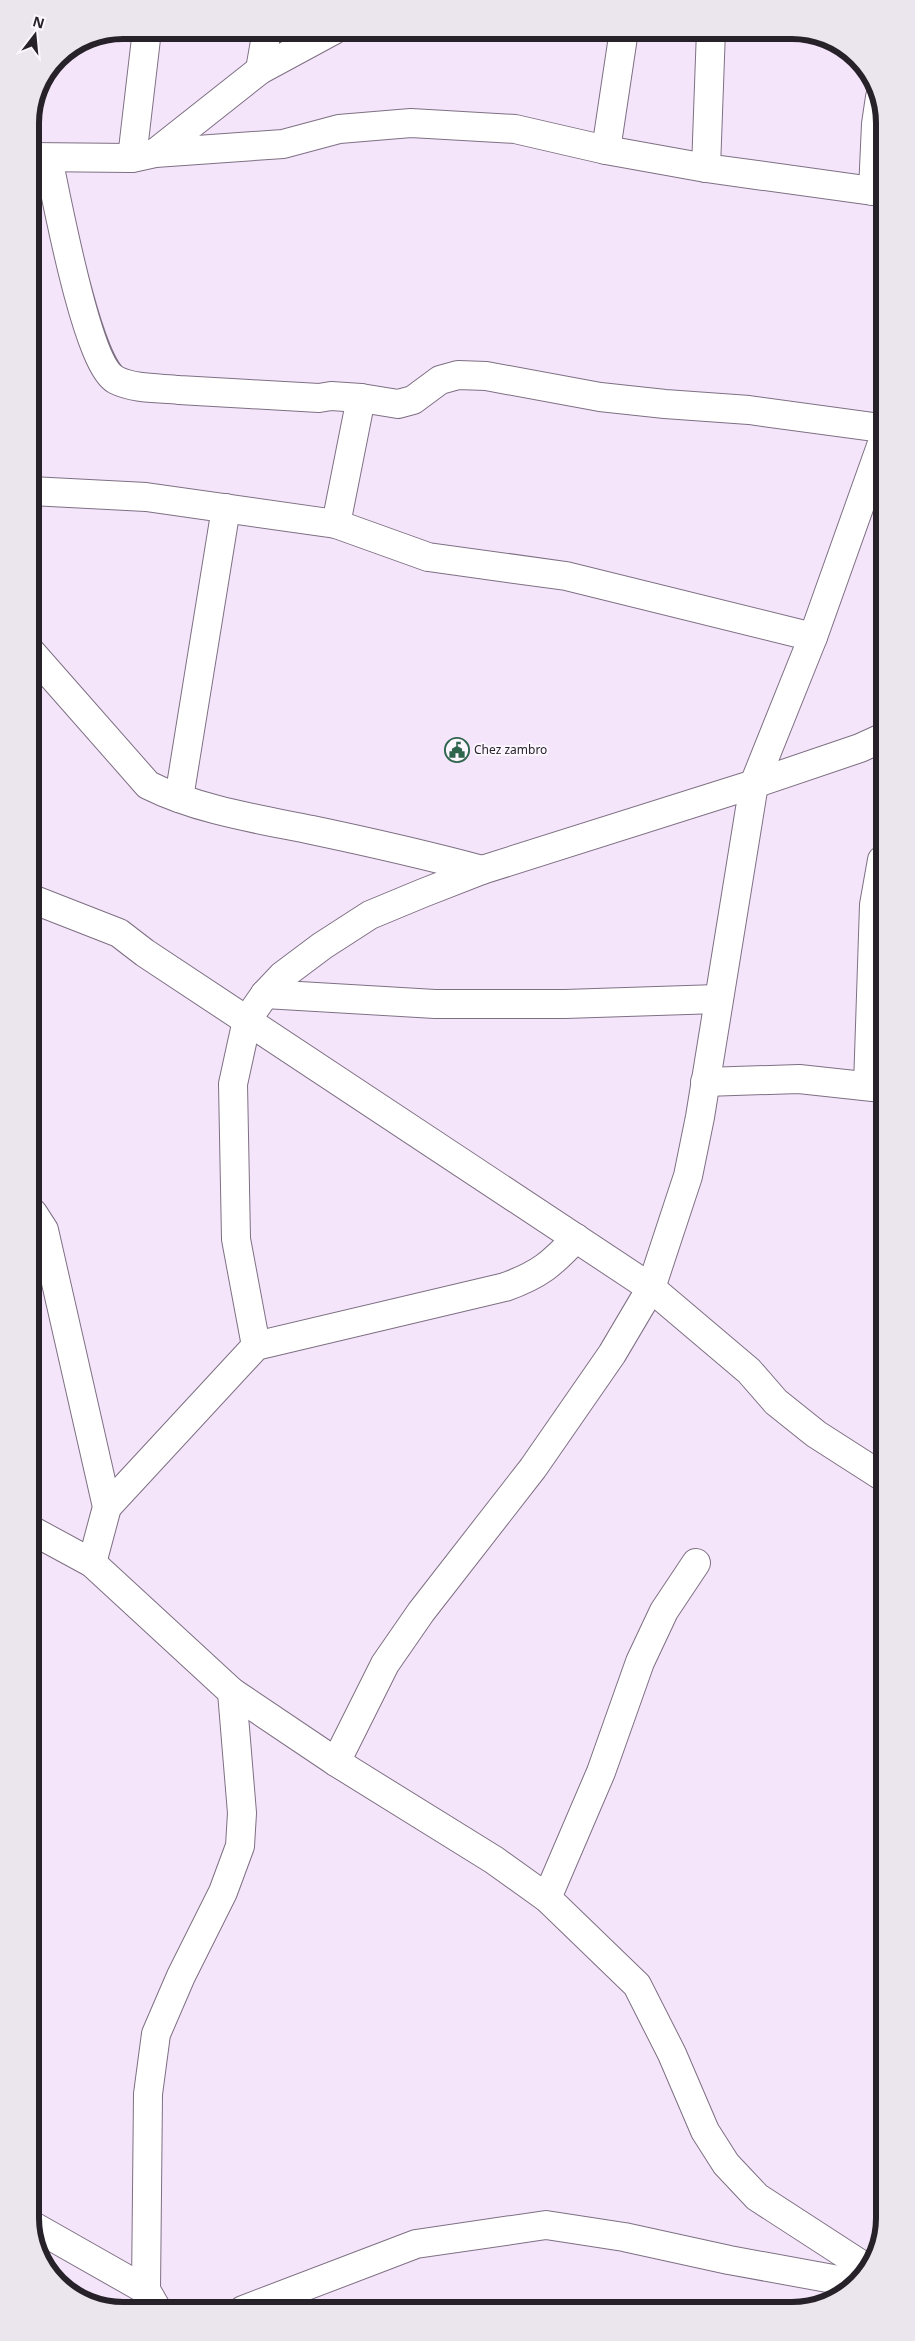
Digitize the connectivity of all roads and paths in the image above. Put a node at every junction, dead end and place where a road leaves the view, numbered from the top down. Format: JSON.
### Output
{"nodes":[{"id":1,"x":147,"y":39,"type":"edge"},
{"id":2,"x":265,"y":39,"type":"edge"},
{"id":3,"x":317,"y":39,"type":"edge"},
{"id":4,"x":623,"y":39,"type":"edge"},
{"id":5,"x":711,"y":39,"type":"edge"},
{"id":6,"x":260,"y":70,"type":"junction"},
{"id":7,"x":876,"y":124,"type":"edge"},
{"id":8,"x":606,"y":150,"type":"junction"},
{"id":9,"x":144,"y":155,"type":"junction"},
{"id":10,"x":39,"y":157,"type":"edge"},
{"id":11,"x":706,"y":168,"type":"junction"},
{"id":12,"x":876,"y":191,"type":"edge"},
{"id":13,"x":361,"y":398,"type":"junction"},
{"id":14,"x":876,"y":427,"type":"edge"},
{"id":15,"x":876,"y":460,"type":"edge"},
{"id":16,"x":39,"y":491,"type":"edge"},
{"id":17,"x":226,"y":508,"type":"junction"},
{"id":18,"x":336,"y":524,"type":"junction"},
{"id":19,"x":813,"y":637,"type":"junction"},
{"id":20,"x":39,"y":661,"type":"edge"},
{"id":21,"x":874,"y":747,"type":"edge"},
{"id":22,"x":754,"y":784,"type":"junction"},
{"id":23,"x":179,"y":798,"type":"junction"},
{"id":24,"x":482,"y":870,"type":"junction"},
{"id":25,"x":876,"y":894,"type":"edge"},
{"id":26,"x":39,"y":902,"type":"edge"},
{"id":27,"x":265,"y":994,"type":"junction"},
{"id":28,"x":718,"y":999,"type":"junction"},
{"id":29,"x":247,"y":1020,"type":"junction"},
{"id":30,"x":706,"y":1082,"type":"junction"},
{"id":31,"x":875,"y":1087,"type":"edge"},
{"id":32,"x":39,"y":1222,"type":"edge"},
{"id":33,"x":576,"y":1238,"type":"junction"},
{"id":34,"x":651,"y":1288,"type":"junction"},
{"id":35,"x":256,"y":1346,"type":"junction"},
{"id":36,"x":876,"y":1473,"type":"edge"},
{"id":37,"x":107,"y":1507,"type":"junction"},
{"id":38,"x":39,"y":1534,"type":"edge"},
{"id":39,"x":92,"y":1563,"type":"junction"},
{"id":40,"x":696,"y":1563,"type":"dead end"},
{"id":41,"x":232,"y":1692,"type":"junction"},
{"id":42,"x":336,"y":1762,"type":"junction"},
{"id":43,"x":547,"y":1898,"type":"junction"},
{"id":44,"x":40,"y":2230,"type":"edge"},
{"id":45,"x":862,"y":2265,"type":"edge"},
{"id":46,"x":847,"y":2282,"type":"edge"},
{"id":47,"x":152,"y":2300,"type":"edge"},
{"id":48,"x":264,"y":2302,"type":"edge"}],
"edges":[{"from":1,"to":9,"type":"street"},
{"from":2,"to":6,"type":"street"},
{"from":3,"to":6,"type":"street"},
{"from":4,"to":8,"type":"street"},
{"from":5,"to":11,"type":"street"},
{"from":6,"to":9,"type":"street"},
{"from":7,"to":12,"type":"street"},
{"from":8,"to":9,"type":"street"},
{"from":8,"to":11,"type":"street"},
{"from":9,"to":10,"type":"street"},
{"from":10,"to":13,"type":"street"},
{"from":11,"to":12,"type":"street"},
{"from":13,"to":14,"type":"street"},
{"from":13,"to":18,"type":"street"},
{"from":15,"to":19,"type":"street"},
{"from":16,"to":17,"type":"street"},
{"from":17,"to":18,"type":"street"},
{"from":17,"to":23,"type":"street"},
{"from":18,"to":19,"type":"street"},
{"from":19,"to":22,"type":"street"},
{"from":20,"to":23,"type":"street"},
{"from":21,"to":22,"type":"street"},
{"from":22,"to":24,"type":"street"},
{"from":22,"to":28,"type":"street"},
{"from":23,"to":24,"type":"street"},
{"from":24,"to":27,"type":"street"},
{"from":25,"to":31,"type":"street"},
{"from":26,"to":29,"type":"street"},
{"from":27,"to":28,"type":"street"},
{"from":27,"to":29,"type":"street"},
{"from":28,"to":30,"type":"street"},
{"from":29,"to":33,"type":"street"},
{"from":29,"to":35,"type":"street"},
{"from":30,"to":31,"type":"street"},
{"from":30,"to":34,"type":"street"},
{"from":32,"to":37,"type":"street"},
{"from":33,"to":34,"type":"street"},
{"from":33,"to":35,"type":"street"},
{"from":34,"to":36,"type":"street"},
{"from":34,"to":42,"type":"street"},
{"from":35,"to":37,"type":"street"},
{"from":37,"to":39,"type":"street"},
{"from":38,"to":39,"type":"street"},
{"from":39,"to":41,"type":"street"},
{"from":40,"to":43,"type":"street"},
{"from":41,"to":42,"type":"street"},
{"from":41,"to":47,"type":"street"},
{"from":42,"to":43,"type":"street"},
{"from":43,"to":45,"type":"street"},
{"from":44,"to":47,"type":"street"},
{"from":46,"to":48,"type":"street"}]}
